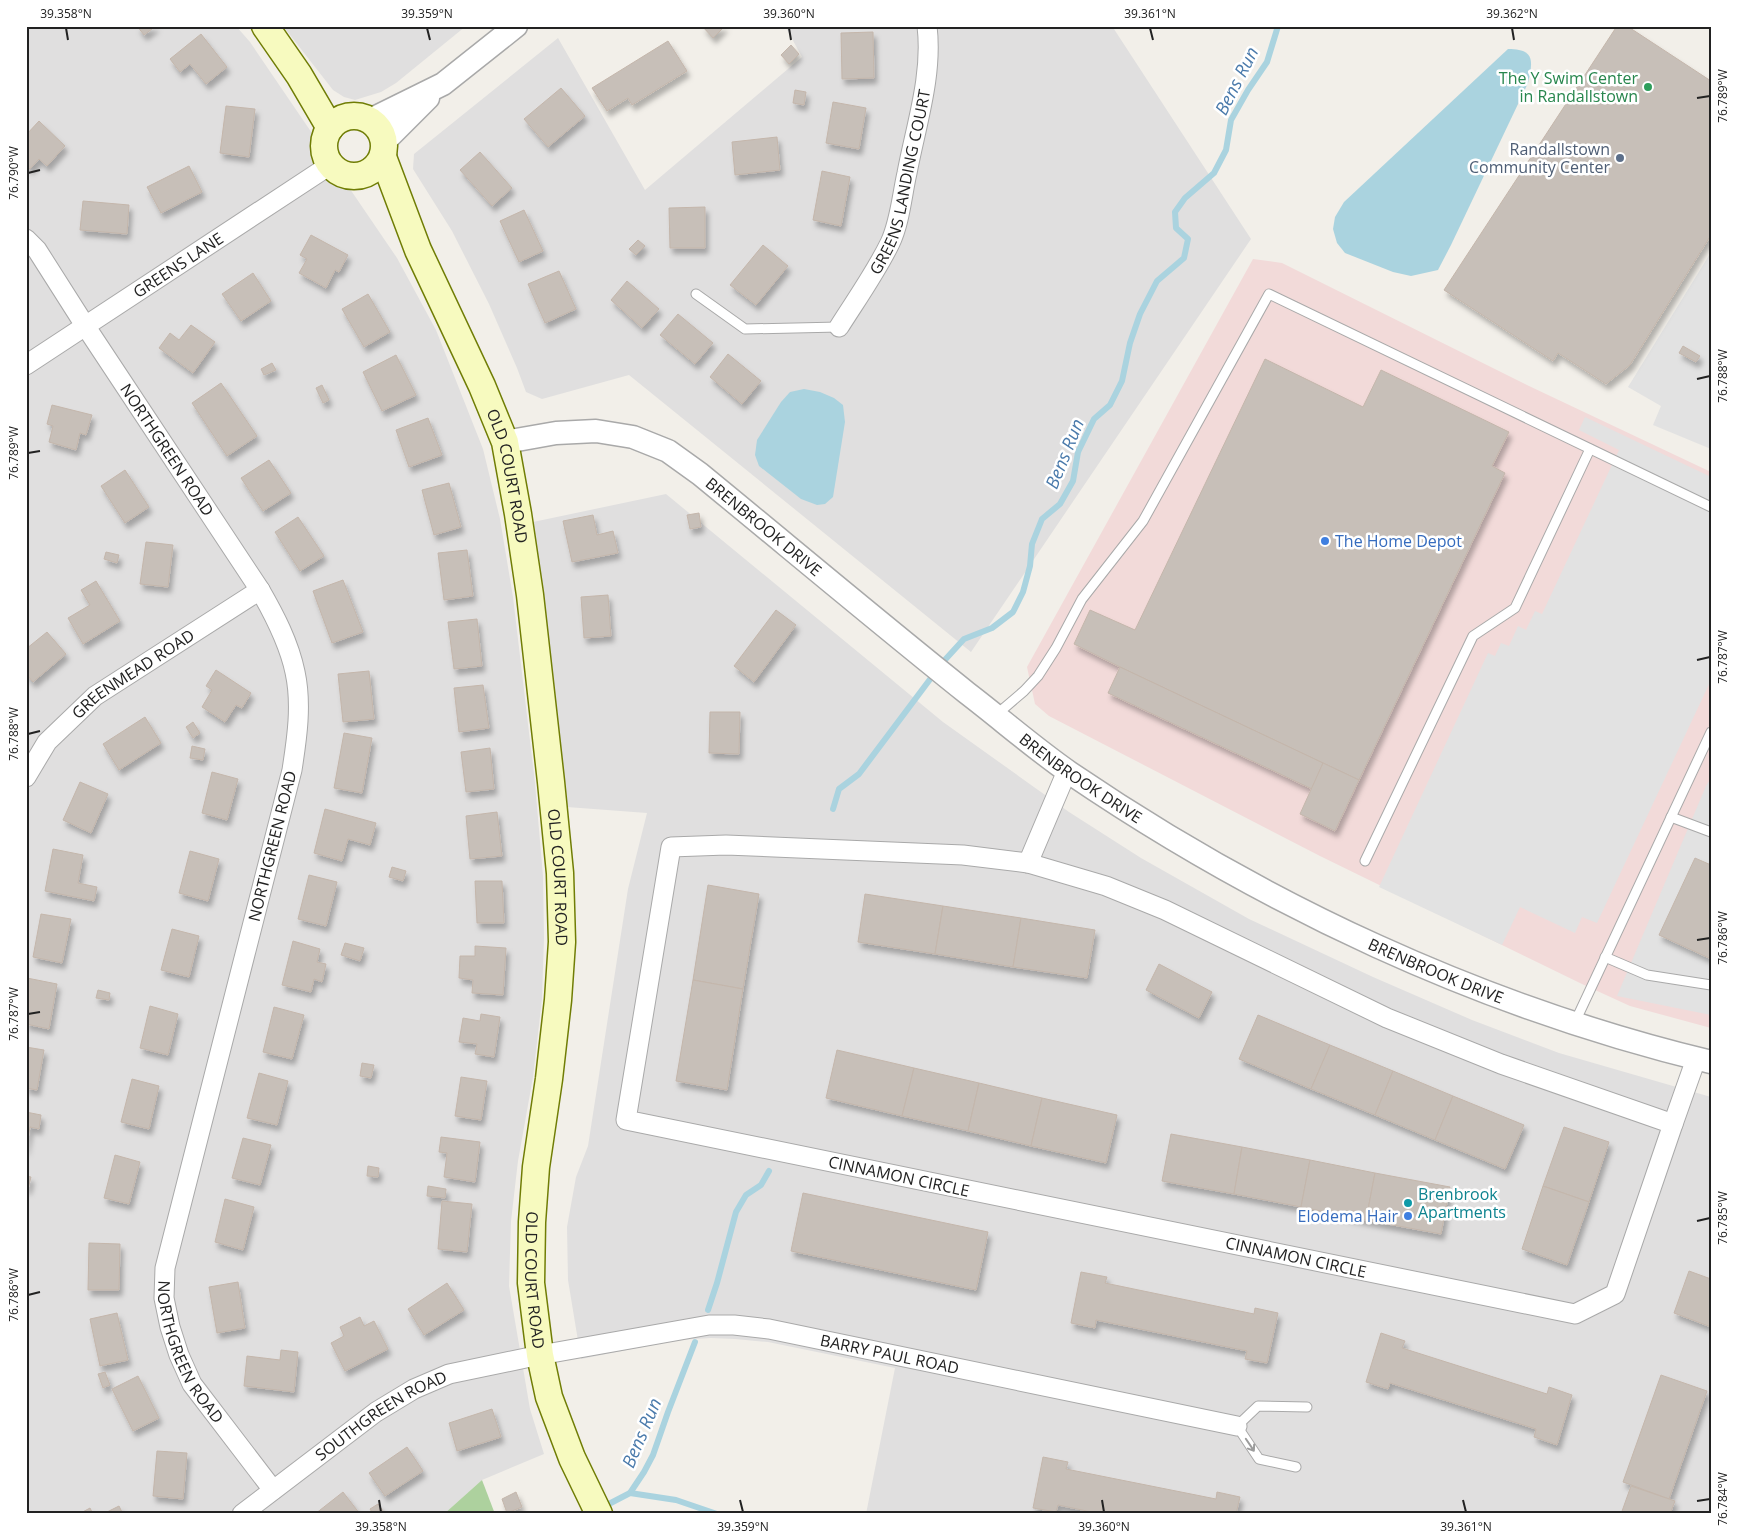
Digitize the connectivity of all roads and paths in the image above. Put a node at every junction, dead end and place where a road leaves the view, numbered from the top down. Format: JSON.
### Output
{"nodes":[{"id":1,"x":265,"y":26,"type":"edge"},
{"id":2,"x":516,"y":26,"type":"edge"},
{"id":3,"x":927,"y":26,"type":"edge"},
{"id":4,"x":299,"y":75,"type":"junction"},
{"id":5,"x":330,"y":128,"type":"junction"},
{"id":6,"x":373,"y":134,"type":"junction"},
{"id":7,"x":330,"y":165,"type":"junction"},
{"id":8,"x":364,"y":175,"type":"junction"},
{"id":9,"x":26,"y":239,"type":"edge"},
{"id":10,"x":418,"y":250,"type":"junction"},
{"id":11,"x":696,"y":294,"type":"dead end"},
{"id":12,"x":86,"y":327,"type":"junction"},
{"id":13,"x":839,"y":327,"type":"joint"},
{"id":14,"x":26,"y":366,"type":"edge"},
{"id":15,"x":505,"y":442,"type":"junction"},
{"id":16,"x":1590,"y":449,"type":"junction"},
{"id":17,"x":1711,"y":507,"type":"edge"},
{"id":18,"x":260,"y":590,"type":"junction"},
{"id":19,"x":996,"y":715,"type":"junction"},
{"id":20,"x":1711,"y":732,"type":"edge"},
{"id":21,"x":1067,"y":771,"type":"junction"},
{"id":22,"x":26,"y":777,"type":"edge"},
{"id":23,"x":1671,"y":817,"type":"junction"},
{"id":24,"x":1711,"y":832,"type":"edge"},
{"id":25,"x":1365,"y":861,"type":"dead end"},
{"id":26,"x":1028,"y":863,"type":"junction"},
{"id":27,"x":1605,"y":957,"type":"junction"},
{"id":28,"x":1711,"y":985,"type":"edge"},
{"id":29,"x":1574,"y":1024,"type":"junction"},
{"id":30,"x":1703,"y":1061,"type":"edge"},
{"id":31,"x":1673,"y":1124,"type":"junction"},
{"id":32,"x":540,"y":1355,"type":"junction"},
{"id":33,"x":1308,"y":1408,"type":"dead end"},
{"id":34,"x":1237,"y":1426,"type":"junction"},
{"id":35,"x":1296,"y":1467,"type":"dead end"},
{"id":36,"x":273,"y":1490,"type":"junction"},
{"id":37,"x":594,"y":1505,"type":"edge"},
{"id":38,"x":242,"y":1514,"type":"edge"}],
"edges":[{"from":1,"to":4,"type":"main road"},
{"from":2,"to":6,"type":"street"},
{"from":3,"to":13,"type":"street","name":"GREENS LANDING COURT"},
{"from":4,"to":5,"type":"main road"},
{"from":4,"to":6,"type":"main road"},
{"from":5,"to":6,"type":"main road"},
{"from":5,"to":7,"type":"main road"},
{"from":6,"to":8,"type":"main road"},
{"from":6,"to":10,"type":"main road","name":"OLD COURT ROAD"},
{"from":7,"to":8,"type":"main road"},
{"from":7,"to":12,"type":"street","name":"GREENS LANE"},
{"from":8,"to":10,"type":"main road","name":"OLD COURT ROAD"},
{"from":9,"to":12,"type":"street","name":"NORTHGREEN ROAD"},
{"from":10,"to":15,"type":"main road","name":"OLD COURT ROAD"},
{"from":11,"to":13,"type":"lane"},
{"from":12,"to":14,"type":"street","name":"GREENS LANE"},
{"from":12,"to":18,"type":"street","name":"NORTHGREEN ROAD"},
{"from":15,"to":19,"type":"street","name":"BRENBROOK DRIVE"},
{"from":15,"to":32,"type":"main road","name":"OLD COURT ROAD"},
{"from":16,"to":17,"type":"lane"},
{"from":16,"to":19,"type":"lane"},
{"from":16,"to":25,"type":"lane"},
{"from":18,"to":22,"type":"street","name":"GREENMEAD ROAD"},
{"from":18,"to":36,"type":"street","name":"NORTHGREEN ROAD"},
{"from":19,"to":21,"type":"street","name":"BRENBROOK DRIVE"},
{"from":20,"to":23,"type":"lane"},
{"from":21,"to":26,"type":"street"},
{"from":21,"to":29,"type":"street","name":"BRENBROOK DRIVE"},
{"from":23,"to":24,"type":"lane"},
{"from":23,"to":27,"type":"lane"},
{"from":26,"to":31,"type":"street","name":"CINNAMON CIRCLE"},
{"from":26,"to":31,"type":"street","name":"CINNAMON CIRCLE"},
{"from":27,"to":28,"type":"lane"},
{"from":27,"to":29,"type":"lane"},
{"from":29,"to":30,"type":"street","name":"BRENBROOK DRIVE"},
{"from":30,"to":31,"type":"street","name":"CINNAMON CIRCLE"},
{"from":32,"to":34,"type":"street","name":"BARRY PAUL ROAD"},
{"from":32,"to":36,"type":"street","name":"SOUTHGREEN ROAD"},
{"from":32,"to":37,"type":"main road","name":"OLD COURT ROAD"},
{"from":33,"to":34,"type":"lane"},
{"from":34,"to":35,"type":"lane","one_way":true},
{"from":36,"to":38,"type":"street","name":"SOUTHGREEN ROAD"}]}
